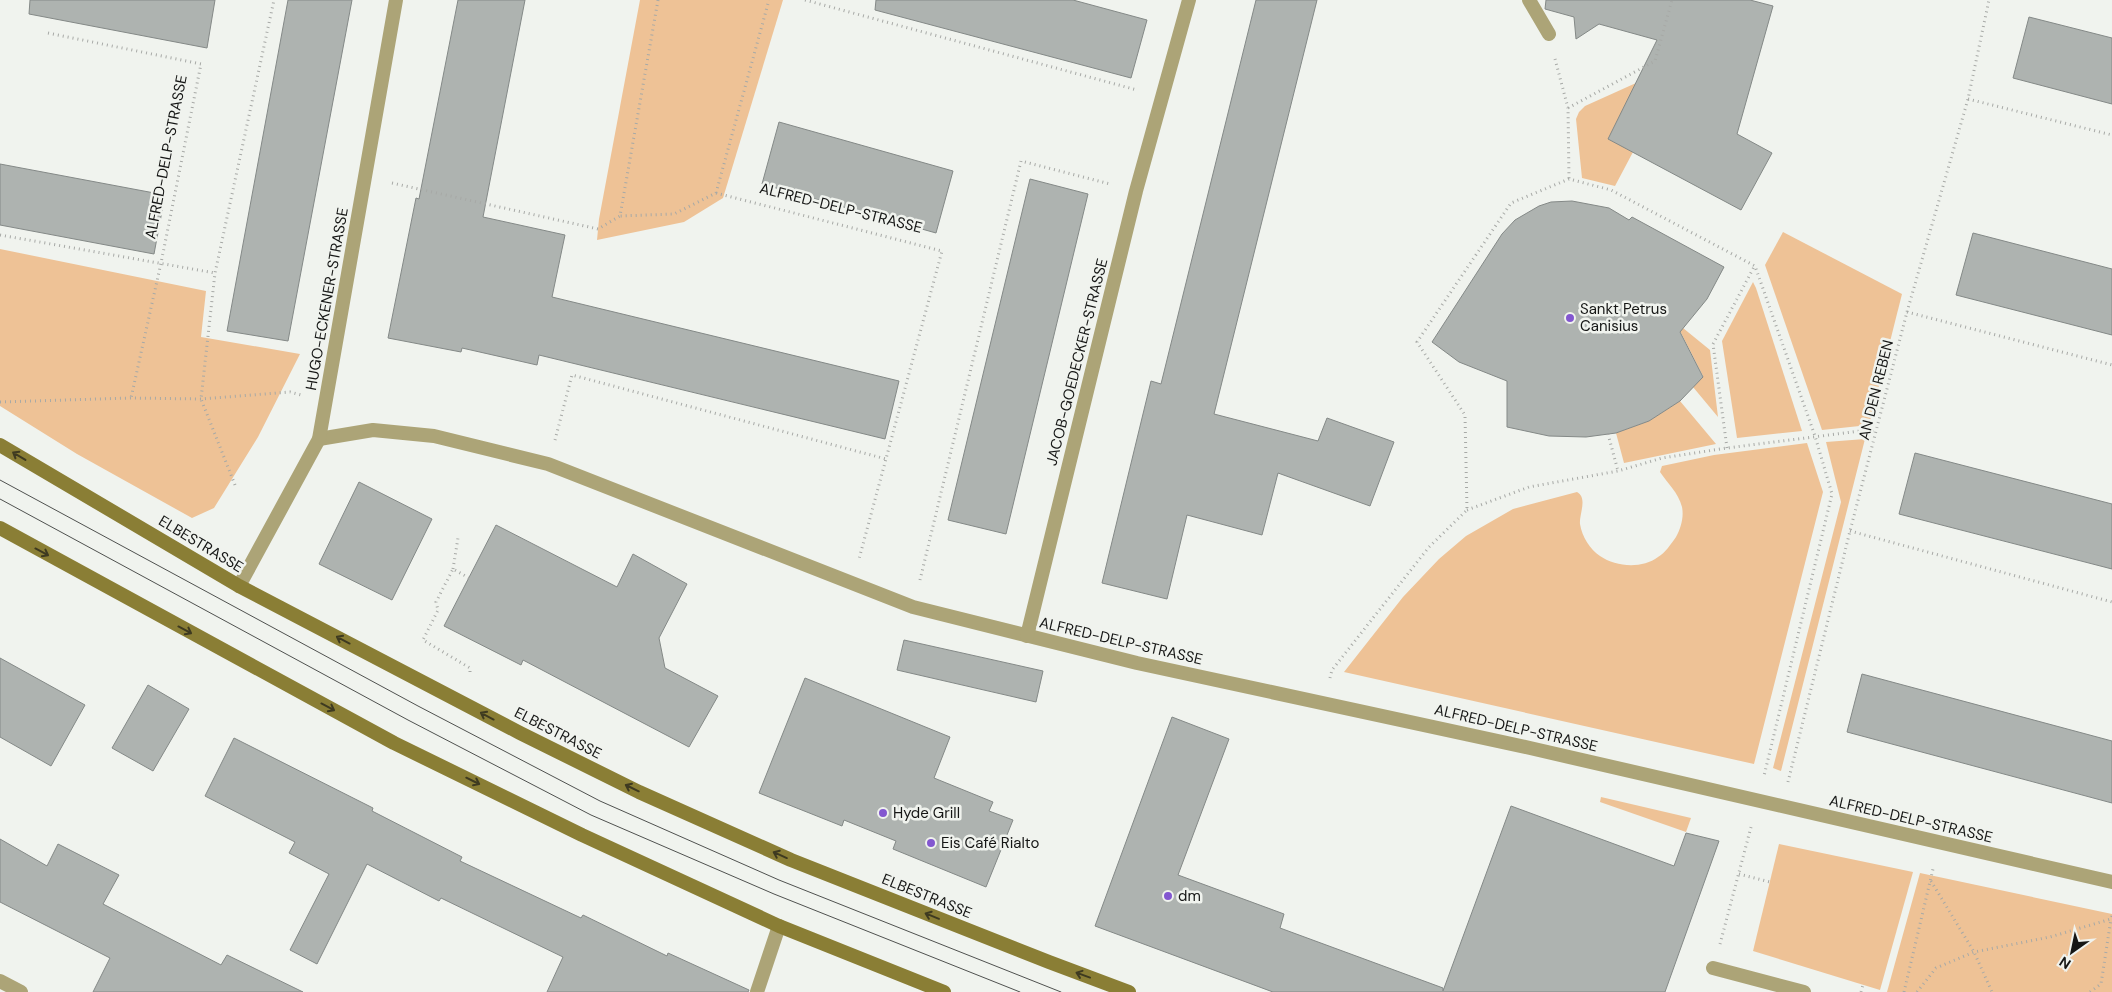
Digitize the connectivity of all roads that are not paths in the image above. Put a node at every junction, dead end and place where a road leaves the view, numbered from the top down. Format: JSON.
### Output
{"nodes":[{"id":1,"x":396,"y":0,"type":"edge"},
{"id":2,"x":1188,"y":0,"type":"edge"},
{"id":3,"x":1530,"y":0,"type":"edge"},
{"id":4,"x":1549,"y":34,"type":"road end"},
{"id":5,"x":319,"y":439,"type":"junction"},
{"id":6,"x":0,"y":445,"type":"edge"},
{"id":7,"x":0,"y":528,"type":"edge"},
{"id":8,"x":239,"y":586,"type":"junction"},
{"id":9,"x":1028,"y":636,"type":"junction"},
{"id":10,"x":2112,"y":882,"type":"edge"},
{"id":11,"x":780,"y":926,"type":"junction"},
{"id":12,"x":1713,"y":968,"type":"road end"},
{"id":13,"x":0,"y":981,"type":"edge"},
{"id":14,"x":21,"y":992,"type":"edge"},
{"id":15,"x":757,"y":992,"type":"edge"},
{"id":16,"x":944,"y":992,"type":"edge"},
{"id":17,"x":1129,"y":992,"type":"edge"},
{"id":18,"x":1804,"y":992,"type":"edge"}],
"edges":[{"from":1,"to":5,"type":"street","name":"HUGO-ECKENER-STRASSE"},
{"from":2,"to":9,"type":"street","name":"JACOB-GOEDECKER-STRASSE"},
{"from":3,"to":4,"type":"street"},
{"from":5,"to":8,"type":"street","name":"HUGO-ECKENER-STRASSE"},
{"from":5,"to":9,"type":"street","name":"ALFRED-DELP-STRASSE"},
{"from":8,"to":6,"type":"main road","name":"ELBESTRASSE","one_way":true},
{"from":7,"to":11,"type":"main road","one_way":true},
{"from":17,"to":8,"type":"main road","name":"ELBESTRASSE","one_way":true},
{"from":9,"to":10,"type":"street","name":"ALFRED-DELP-STRASSE"},
{"from":11,"to":15,"type":"street"},
{"from":11,"to":16,"type":"main road"},
{"from":12,"to":18,"type":"street"},
{"from":13,"to":14,"type":"street"}]}
